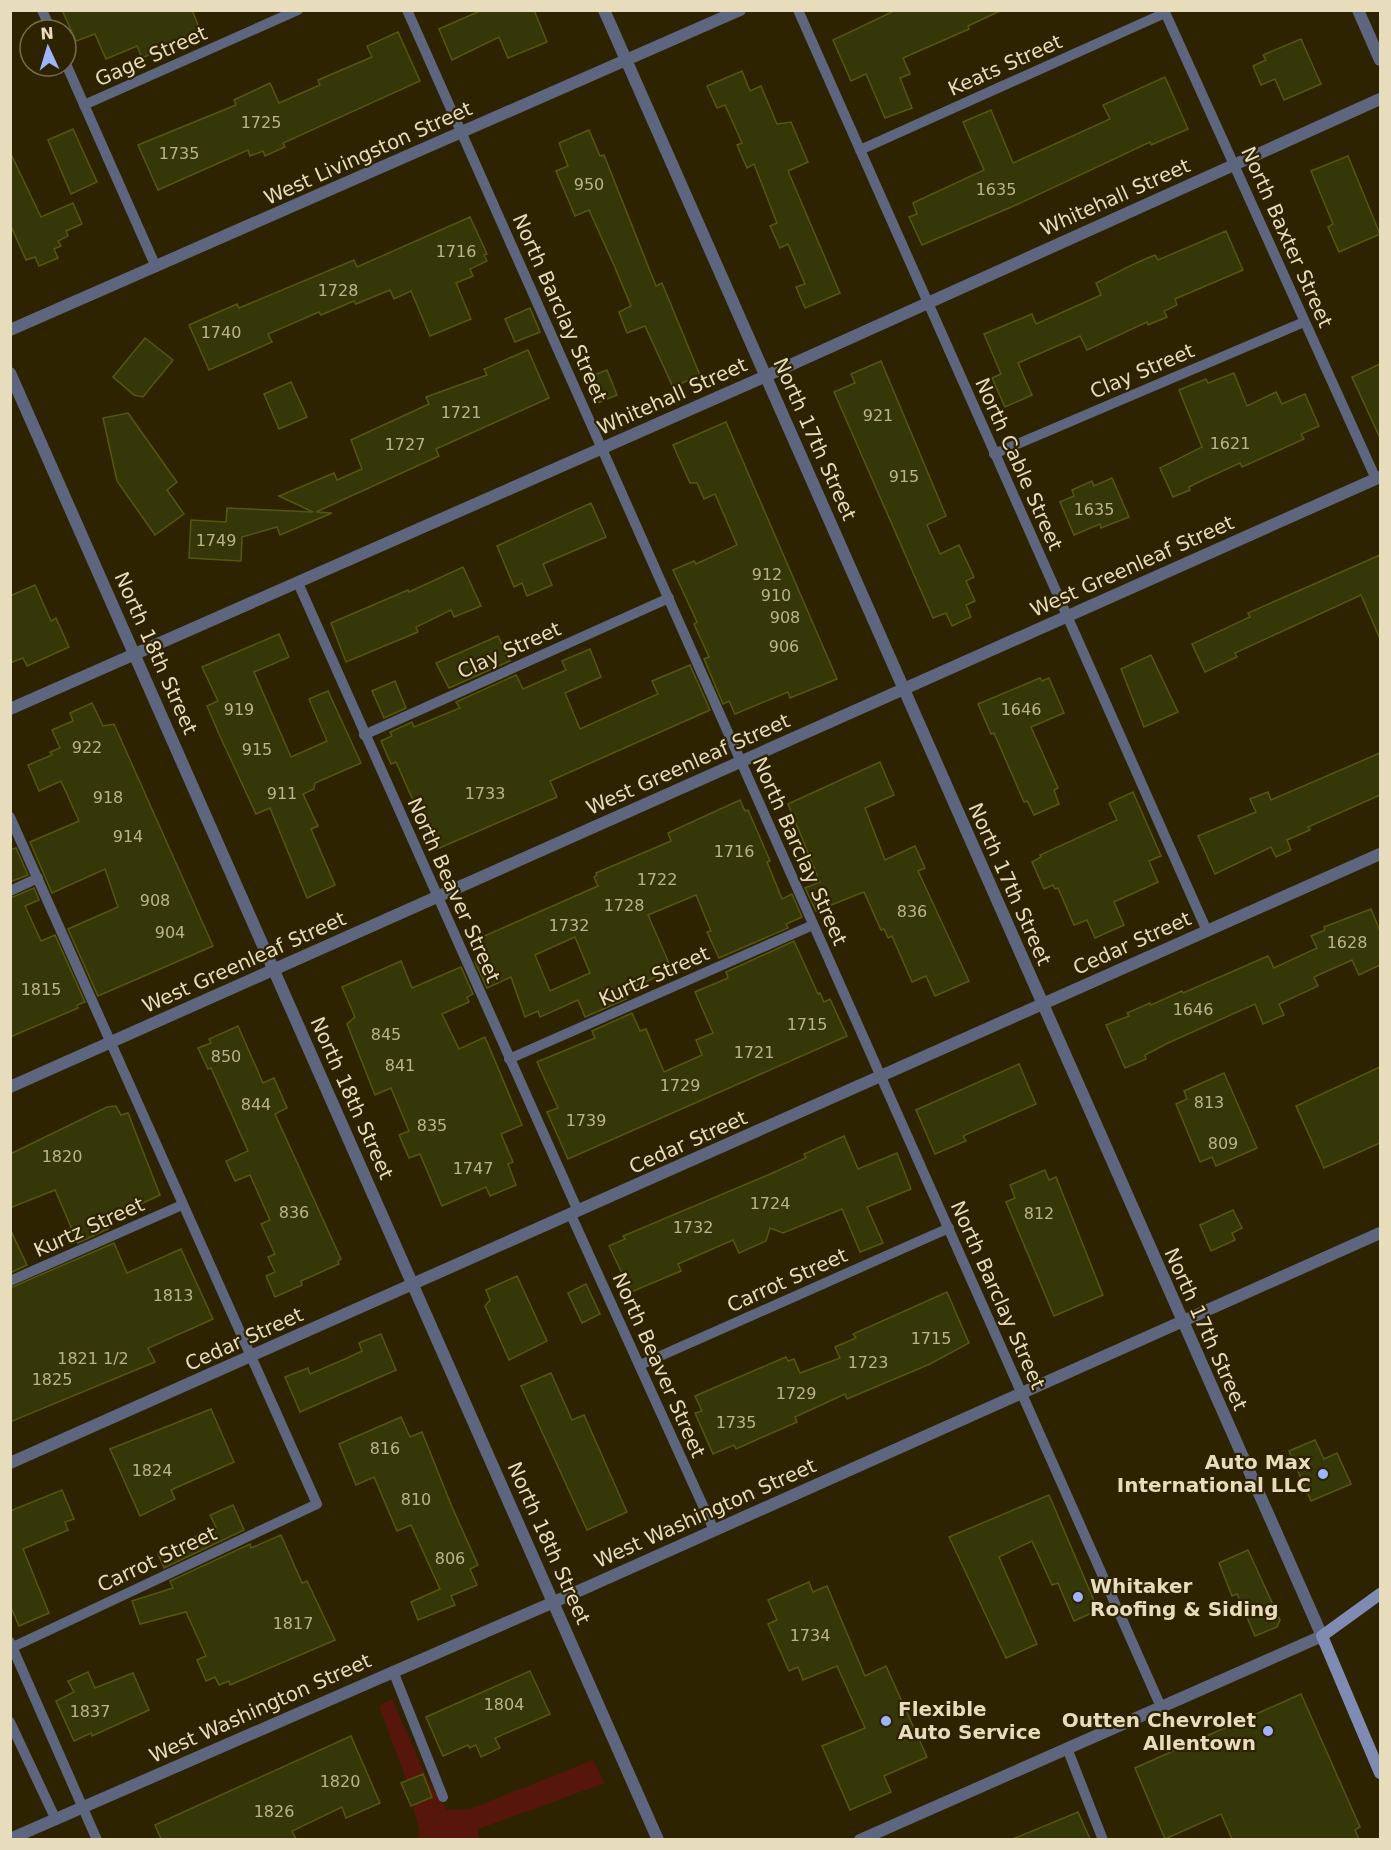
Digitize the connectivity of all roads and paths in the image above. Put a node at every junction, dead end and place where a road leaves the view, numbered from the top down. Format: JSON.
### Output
{"nodes":[{"id":1,"x":298,"y":10,"type":"edge"},
{"id":2,"x":407,"y":10,"type":"edge"},
{"id":3,"x":604,"y":10,"type":"edge"},
{"id":4,"x":740,"y":10,"type":"edge"},
{"id":5,"x":798,"y":10,"type":"edge"},
{"id":6,"x":1358,"y":10,"type":"edge"},
{"id":7,"x":1164,"y":12,"type":"edge"},
{"id":8,"x":1380,"y":60,"type":"edge"},
{"id":9,"x":627,"y":61,"type":"junction"},
{"id":10,"x":72,"y":78,"type":"edge"},
{"id":11,"x":1380,"y":99,"type":"edge"},
{"id":12,"x":84,"y":105,"type":"junction"},
{"id":13,"x":462,"y":133,"type":"junction"},
{"id":14,"x":860,"y":150,"type":"junction"},
{"id":15,"x":1235,"y":165,"type":"junction"},
{"id":16,"x":156,"y":267,"type":"junction"},
{"id":17,"x":928,"y":303,"type":"junction"},
{"id":18,"x":1304,"y":322,"type":"junction"},
{"id":19,"x":10,"y":330,"type":"edge"},
{"id":20,"x":10,"y":373,"type":"edge"},
{"id":21,"x":766,"y":376,"type":"junction"},
{"id":22,"x":604,"y":448,"type":"junction"},
{"id":23,"x":994,"y":454,"type":"junction"},
{"id":24,"x":1378,"y":478,"type":"edge"},
{"id":25,"x":298,"y":583,"type":"junction"},
{"id":26,"x":669,"y":598,"type":"junction"},
{"id":27,"x":1067,"y":617,"type":"junction"},
{"id":28,"x":136,"y":654,"type":"junction"},
{"id":29,"x":903,"y":690,"type":"junction"},
{"id":30,"x":10,"y":709,"type":"edge"},
{"id":31,"x":364,"y":735,"type":"junction"},
{"id":32,"x":740,"y":762,"type":"junction"},
{"id":33,"x":10,"y":817,"type":"edge"},
{"id":34,"x":1380,"y":854,"type":"edge"},
{"id":35,"x":38,"y":878,"type":"junction"},
{"id":36,"x":10,"y":891,"type":"edge"},
{"id":37,"x":437,"y":898,"type":"junction"},
{"id":38,"x":813,"y":925,"type":"junction"},
{"id":39,"x":1207,"y":931,"type":"junction"},
{"id":40,"x":274,"y":970,"type":"junction"},
{"id":41,"x":1041,"y":1005,"type":"junction"},
{"id":42,"x":111,"y":1043,"type":"junction"},
{"id":43,"x":509,"y":1059,"type":"junction"},
{"id":44,"x":882,"y":1077,"type":"junction"},
{"id":45,"x":10,"y":1087,"type":"edge"},
{"id":46,"x":182,"y":1205,"type":"junction"},
{"id":47,"x":574,"y":1213,"type":"junction"},
{"id":48,"x":949,"y":1228,"type":"junction"},
{"id":49,"x":1380,"y":1233,"type":"edge"},
{"id":50,"x":10,"y":1281,"type":"edge"},
{"id":51,"x":412,"y":1285,"type":"junction"},
{"id":52,"x":1181,"y":1321,"type":"junction"},
{"id":53,"x":250,"y":1357,"type":"junction"},
{"id":54,"x":640,"y":1365,"type":"junction"},
{"id":55,"x":1021,"y":1393,"type":"junction"},
{"id":56,"x":10,"y":1463,"type":"edge"},
{"id":57,"x":714,"y":1530,"type":"junction"},
{"id":58,"x":1380,"y":1594,"type":"edge"},
{"id":59,"x":554,"y":1602,"type":"junction"},
{"id":60,"x":1322,"y":1636,"type":"junction"},
{"id":61,"x":11,"y":1644,"type":"edge"},
{"id":62,"x":393,"y":1671,"type":"junction"},
{"id":63,"x":1161,"y":1707,"type":"junction"},
{"id":64,"x":10,"y":1722,"type":"edge"},
{"id":65,"x":1067,"y":1748,"type":"junction"},
{"id":66,"x":1380,"y":1773,"type":"edge"},
{"id":67,"x":443,"y":1797,"type":"dead end"},
{"id":68,"x":84,"y":1808,"type":"junction"},
{"id":69,"x":56,"y":1820,"type":"junction"},
{"id":70,"x":10,"y":1839,"type":"edge"},
{"id":71,"x":98,"y":1839,"type":"edge"},
{"id":72,"x":658,"y":1839,"type":"edge"},
{"id":73,"x":860,"y":1839,"type":"edge"},
{"id":74,"x":1102,"y":1839,"type":"edge"}],
"edges":[{"from":1,"to":12,"type":"lane","name":"Gage Street"},
{"from":2,"to":13,"type":"lane","name":"North Barclay Street"},
{"from":3,"to":9,"type":"street","name":"North 17th Street"},
{"from":4,"to":9,"type":"street","name":"West Livingston Street"},
{"from":5,"to":14,"type":"lane","name":"North Cable Street"},
{"from":6,"to":8,"type":"street"},
{"from":7,"to":14,"type":"lane","name":"Keats Street"},
{"from":7,"to":15,"type":"lane","name":"North Baxter Street"},
{"from":9,"to":13,"type":"street","name":"West Livingston Street"},
{"from":9,"to":21,"type":"street","name":"North 17th Street"},
{"from":10,"to":12,"type":"lane"},
{"from":11,"to":15,"type":"street","name":"Whitehall Street"},
{"from":12,"to":16,"type":"lane"},
{"from":13,"to":16,"type":"street","name":"West Livingston Street"},
{"from":13,"to":22,"type":"lane","name":"North Barclay Street"},
{"from":14,"to":17,"type":"lane","name":"North Cable Street"},
{"from":15,"to":17,"type":"street","name":"Whitehall Street"},
{"from":15,"to":18,"type":"lane","name":"North Baxter Street"},
{"from":16,"to":19,"type":"street","name":"West Livingston Street"},
{"from":17,"to":21,"type":"street","name":"Whitehall Street"},
{"from":17,"to":23,"type":"lane","name":"North Cable Street"},
{"from":18,"to":23,"type":"lane","name":"Clay Street"},
{"from":18,"to":24,"type":"lane","name":"North Baxter Street"},
{"from":20,"to":28,"type":"street","name":"North 18th Street"},
{"from":21,"to":22,"type":"street","name":"Whitehall Street"},
{"from":21,"to":29,"type":"street","name":"North 17th Street"},
{"from":22,"to":25,"type":"street","name":"Whitehall Street"},
{"from":22,"to":26,"type":"lane","name":"North Barclay Street"},
{"from":23,"to":27,"type":"lane","name":"North Cable Street"},
{"from":24,"to":27,"type":"street","name":"West Greenleaf Street"},
{"from":25,"to":28,"type":"street","name":"Whitehall Street"},
{"from":25,"to":31,"type":"lane","name":"North Beaver Street"},
{"from":26,"to":31,"type":"lane","name":"Clay Street"},
{"from":26,"to":32,"type":"lane","name":"North Barclay Street"},
{"from":27,"to":29,"type":"street","name":"West Greenleaf Street"},
{"from":27,"to":39,"type":"lane","name":"North Cable Street"},
{"from":28,"to":30,"type":"street","name":"Whitehall Street"},
{"from":28,"to":40,"type":"street","name":"North 18th Street"},
{"from":29,"to":32,"type":"street","name":"West Greenleaf Street"},
{"from":29,"to":41,"type":"street","name":"North 17th Street"},
{"from":31,"to":37,"type":"lane","name":"North Beaver Street"},
{"from":32,"to":37,"type":"street","name":"West Greenleaf Street"},
{"from":32,"to":38,"type":"lane","name":"North Barclay Street"},
{"from":33,"to":35,"type":"lane"},
{"from":34,"to":39,"type":"street","name":"Cedar Street"},
{"from":35,"to":36,"type":"lane"},
{"from":35,"to":42,"type":"lane"},
{"from":37,"to":40,"type":"street","name":"West Greenleaf Street"},
{"from":37,"to":43,"type":"lane","name":"North Beaver Street"},
{"from":38,"to":43,"type":"lane","name":"Kurtz Street"},
{"from":38,"to":44,"type":"lane","name":"North Barclay Street"},
{"from":39,"to":41,"type":"street","name":"Cedar Street"},
{"from":40,"to":42,"type":"street","name":"West Greenleaf Street"},
{"from":40,"to":51,"type":"street","name":"North 18th Street"},
{"from":41,"to":44,"type":"street","name":"Cedar Street"},
{"from":41,"to":52,"type":"street","name":"North 17th Street"},
{"from":42,"to":45,"type":"street","name":"West Greenleaf Street"},
{"from":42,"to":46,"type":"lane"},
{"from":43,"to":47,"type":"lane","name":"North Beaver Street"},
{"from":44,"to":47,"type":"street","name":"Cedar Street"},
{"from":44,"to":48,"type":"lane","name":"North Barclay Street"},
{"from":46,"to":50,"type":"lane","name":"Kurtz Street"},
{"from":46,"to":53,"type":"lane"},
{"from":47,"to":51,"type":"street","name":"Cedar Street"},
{"from":47,"to":54,"type":"lane","name":"North Beaver Street"},
{"from":48,"to":54,"type":"lane","name":"Carrot Street"},
{"from":48,"to":55,"type":"lane","name":"North Barclay Street"},
{"from":49,"to":52,"type":"street","name":"West Washington Street"},
{"from":51,"to":53,"type":"street","name":"Cedar Street"},
{"from":51,"to":59,"type":"street","name":"North 18th Street"},
{"from":52,"to":55,"type":"street","name":"West Washington Street"},
{"from":52,"to":60,"type":"street","name":"North 17th Street"},
{"from":53,"to":56,"type":"street","name":"Cedar Street"},
{"from":53,"to":61,"type":"lane","name":"Carrot Street"},
{"from":54,"to":57,"type":"lane","name":"North Beaver Street"},
{"from":55,"to":57,"type":"street","name":"West Washington Street"},
{"from":55,"to":63,"type":"lane","name":"North Barclay Street"},
{"from":57,"to":59,"type":"street","name":"West Washington Street"},
{"from":58,"to":60,"type":"street"},
{"from":59,"to":62,"type":"street","name":"West Washington Street"},
{"from":59,"to":72,"type":"street","name":"North 18th Street"},
{"from":60,"to":63,"type":"street"},
{"from":60,"to":66,"type":"street","name":"North 17th Street"},
{"from":61,"to":68,"type":"lane"},
{"from":62,"to":67,"type":"lane"},
{"from":62,"to":68,"type":"street","name":"West Washington Street"},
{"from":63,"to":65,"type":"street"},
{"from":64,"to":69,"type":"lane"},
{"from":65,"to":73,"type":"street"},
{"from":65,"to":74,"type":"lane"},
{"from":68,"to":69,"type":"street","name":"West Washington Street"},
{"from":68,"to":71,"type":"lane"},
{"from":69,"to":70,"type":"street","name":"West Washington Street"}]}
